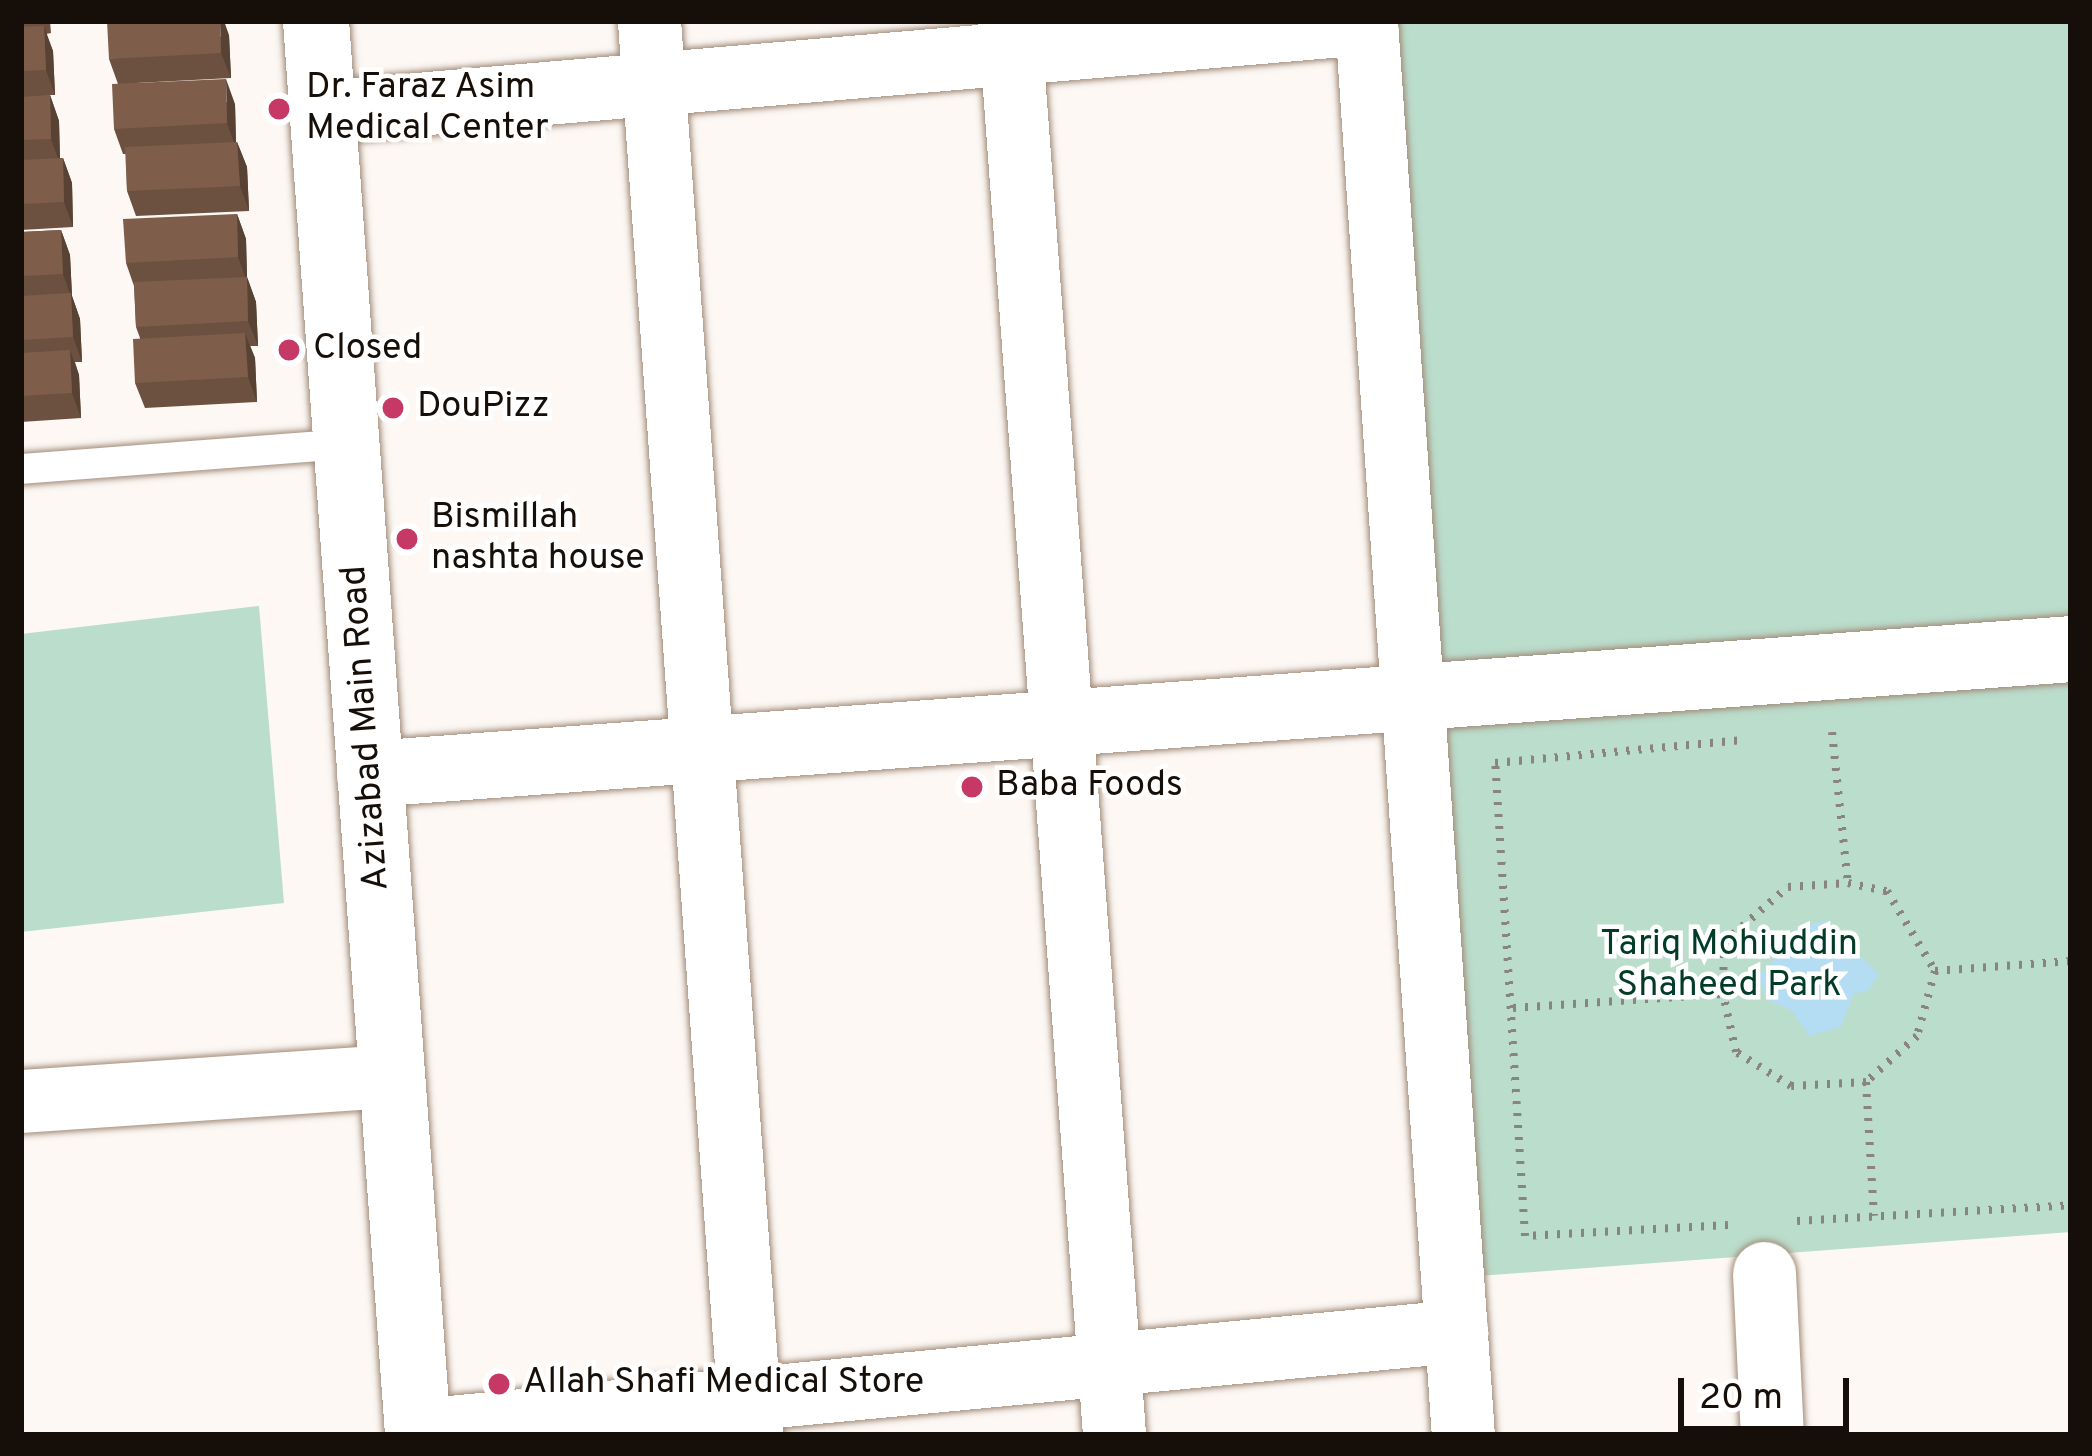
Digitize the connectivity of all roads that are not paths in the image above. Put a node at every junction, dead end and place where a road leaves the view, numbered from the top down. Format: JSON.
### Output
{"nodes":[{"id":1,"x":316,"y":21,"type":"edge"},
{"id":2,"x":649,"y":21,"type":"edge"},
{"id":3,"x":1366,"y":22,"type":"edge"},
{"id":4,"x":1010,"y":37,"type":"edge"},
{"id":5,"x":653,"y":84,"type":"junction"},
{"id":6,"x":322,"y":112,"type":"junction"},
{"id":7,"x":346,"y":444,"type":"junction"},
{"id":8,"x":21,"y":469,"type":"edge"},
{"id":9,"x":2071,"y":649,"type":"edge"},
{"id":10,"x":1412,"y":697,"type":"junction"},
{"id":11,"x":1061,"y":723,"type":"junction"},
{"id":12,"x":702,"y":750,"type":"junction"},
{"id":13,"x":370,"y":774,"type":"junction"},
{"id":14,"x":392,"y":1076,"type":"junction"},
{"id":15,"x":21,"y":1101,"type":"edge"},
{"id":16,"x":1764,"y":1273,"type":"dead end"},
{"id":17,"x":1456,"y":1331,"type":"junction"},
{"id":18,"x":1109,"y":1364,"type":"junction"},
{"id":19,"x":750,"y":1417,"type":"edge"},
{"id":20,"x":418,"y":1433,"type":"edge"},
{"id":21,"x":1114,"y":1435,"type":"edge"},
{"id":22,"x":1463,"y":1435,"type":"edge"},
{"id":23,"x":1772,"y":1435,"type":"edge"}],
"edges":[{"from":1,"to":6,"type":"street","name":"Azizabad Main Road"},
{"from":2,"to":5,"type":"street"},
{"from":3,"to":4,"type":"street"},
{"from":3,"to":10,"type":"street"},
{"from":4,"to":5,"type":"street"},
{"from":4,"to":11,"type":"street"},
{"from":5,"to":6,"type":"street"},
{"from":5,"to":12,"type":"street"},
{"from":6,"to":7,"type":"street","name":"Azizabad Main Road"},
{"from":7,"to":8,"type":"lane"},
{"from":7,"to":13,"type":"street","name":"Azizabad Main Road"},
{"from":9,"to":10,"type":"street"},
{"from":10,"to":11,"type":"street"},
{"from":10,"to":17,"type":"street"},
{"from":11,"to":12,"type":"street"},
{"from":11,"to":18,"type":"street"},
{"from":12,"to":13,"type":"street"},
{"from":12,"to":19,"type":"street"},
{"from":13,"to":14,"type":"street","name":"Azizabad Main Road"},
{"from":14,"to":15,"type":"street"},
{"from":14,"to":20,"type":"street","name":"Azizabad Main Road"},
{"from":16,"to":23,"type":"street"},
{"from":17,"to":18,"type":"street"},
{"from":17,"to":22,"type":"street"},
{"from":18,"to":19,"type":"street"},
{"from":18,"to":21,"type":"street"},
{"from":19,"to":20,"type":"street"}]}
